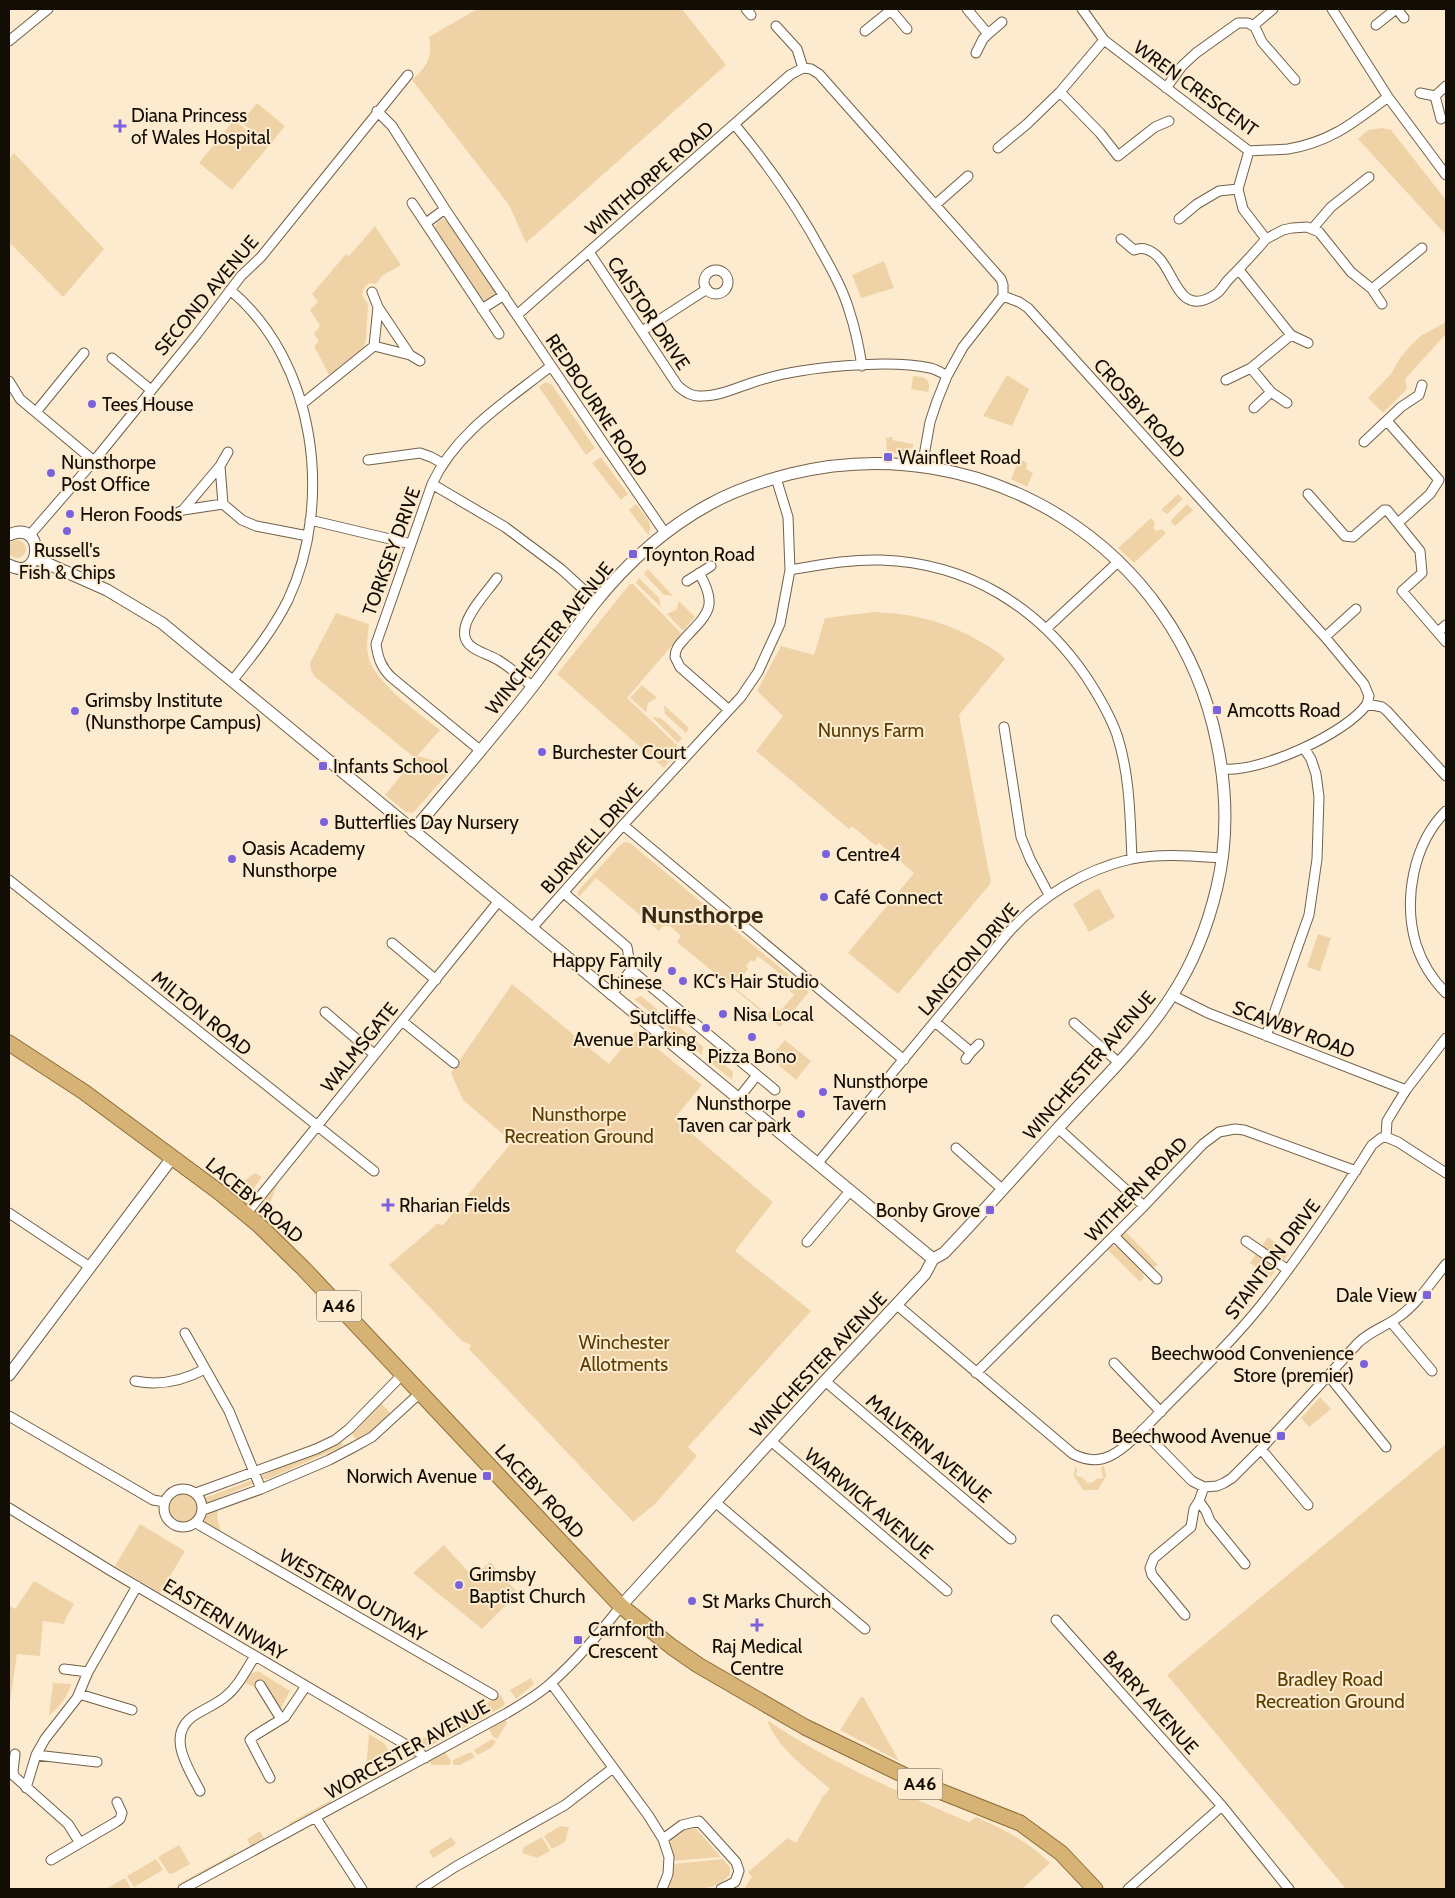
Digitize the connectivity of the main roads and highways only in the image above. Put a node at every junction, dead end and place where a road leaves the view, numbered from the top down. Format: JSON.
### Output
{"nodes":[{"id":1,"x":9,"y":1043,"type":"edge"},
{"id":2,"x":1095,"y":1889,"type":"edge"}],
"edges":[{"from":1,"to":2,"type":"highway","name":"LACEBY ROAD","number":"A46"}]}
